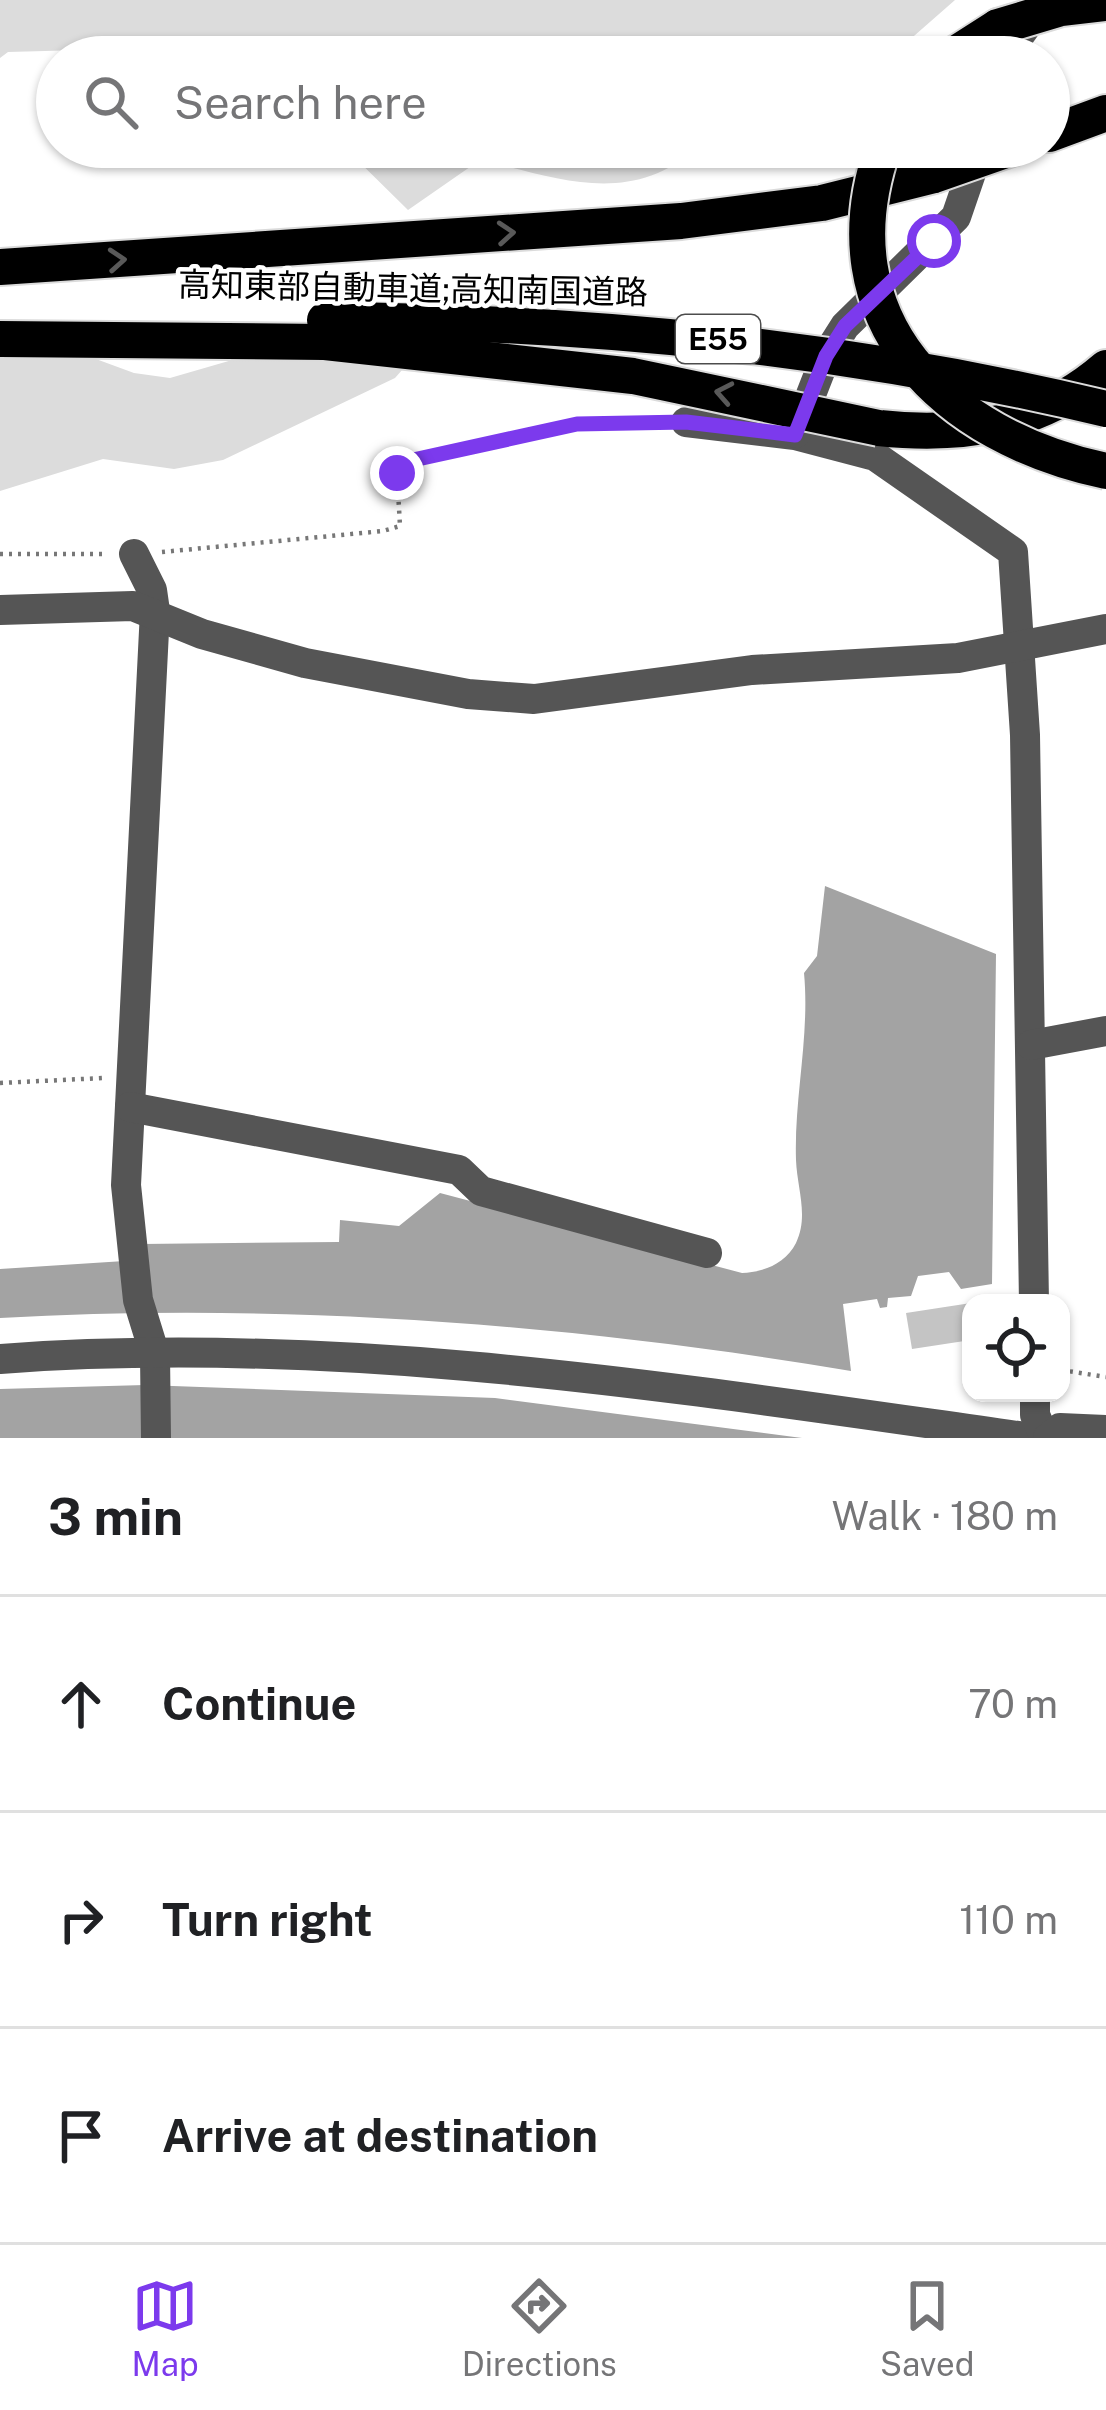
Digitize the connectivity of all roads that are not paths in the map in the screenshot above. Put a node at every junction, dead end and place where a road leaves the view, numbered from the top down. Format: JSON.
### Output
{"nodes":[{"id":1,"x":1044,"y":0,"type":"edge"},
{"id":2,"x":1106,"y":3,"type":"edge"},
{"id":3,"x":989,"y":36,"type":"edge"},
{"id":4,"x":1019,"y":36,"type":"edge"},
{"id":5,"x":1106,"y":113,"type":"edge"},
{"id":6,"x":1070,"y":126,"type":"edge"},
{"id":7,"x":878,"y":168,"type":"edge"},
{"id":8,"x":954,"y":168,"type":"edge"},
{"id":9,"x":973,"y":168,"type":"edge"},
{"id":10,"x":0,"y":267,"type":"edge"},
{"id":11,"x":0,"y":321,"type":"edge"},
{"id":12,"x":325,"y":331,"type":"junction"},
{"id":13,"x":0,"y":339,"type":"edge"},
{"id":14,"x":1106,"y":368,"type":"edge"},
{"id":15,"x":1106,"y":410,"type":"edge"},
{"id":16,"x":686,"y":422,"type":"road end"},
{"id":17,"x":795,"y":435,"type":"junction"},
{"id":18,"x":1106,"y":472,"type":"edge"},
{"id":19,"x":134,"y":554,"type":"road end"},
{"id":20,"x":0,"y":610,"type":"edge"},
{"id":21,"x":155,"y":611,"type":"junction"},
{"id":22,"x":1106,"y":629,"type":"edge"},
{"id":23,"x":1018,"y":648,"type":"junction"},
{"id":24,"x":1106,"y":1031,"type":"edge"},
{"id":25,"x":1031,"y":1045,"type":"junction"},
{"id":26,"x":131,"y":1092,"type":"junction"},
{"id":27,"x":707,"y":1252,"type":"dead end"},
{"id":28,"x":1034,"y":1294,"type":"edge"},
{"id":29,"x":0,"y":1359,"type":"edge"},
{"id":30,"x":155,"y":1360,"type":"junction"},
{"id":31,"x":1035,"y":1402,"type":"edge"},
{"id":32,"x":1106,"y":1430,"type":"edge"},
{"id":33,"x":156,"y":1438,"type":"edge"},
{"id":34,"x":1032,"y":1438,"type":"edge"},
{"id":35,"x":1046,"y":1438,"type":"edge"}],
"edges":[{"from":1,"to":4,"type":"street"},
{"from":2,"to":3,"type":"highway","bridge":true},
{"from":5,"to":6,"type":"highway"},
{"from":7,"to":18,"type":"highway","bridge":true},
{"from":10,"to":8,"type":"highway","one_way":true,"bridge":true},
{"from":9,"to":17,"type":"street"},
{"from":11,"to":12,"type":"highway","name":"高知東部自動車道;高知南国道路","number":"E55"},
{"from":12,"to":13,"type":"highway"},
{"from":14,"to":12,"type":"highway","one_way":true,"bridge":true},
{"from":12,"to":15,"type":"highway","name":"高知東部自動車道;高知南国道路","number":"E55","bridge":true},
{"from":16,"to":17,"type":"street"},
{"from":17,"to":23,"type":"street"},
{"from":19,"to":21,"type":"street"},
{"from":20,"to":21,"type":"street"},
{"from":21,"to":23,"type":"street"},
{"from":21,"to":26,"type":"street"},
{"from":22,"to":23,"type":"street"},
{"from":23,"to":25,"type":"street"},
{"from":24,"to":25,"type":"street"},
{"from":25,"to":28,"type":"street"},
{"from":26,"to":27,"type":"street"},
{"from":26,"to":30,"type":"street"},
{"from":29,"to":30,"type":"street"},
{"from":30,"to":33,"type":"street"},
{"from":30,"to":34,"type":"street"},
{"from":31,"to":35,"type":"street"},
{"from":32,"to":35,"type":"street"}]}
